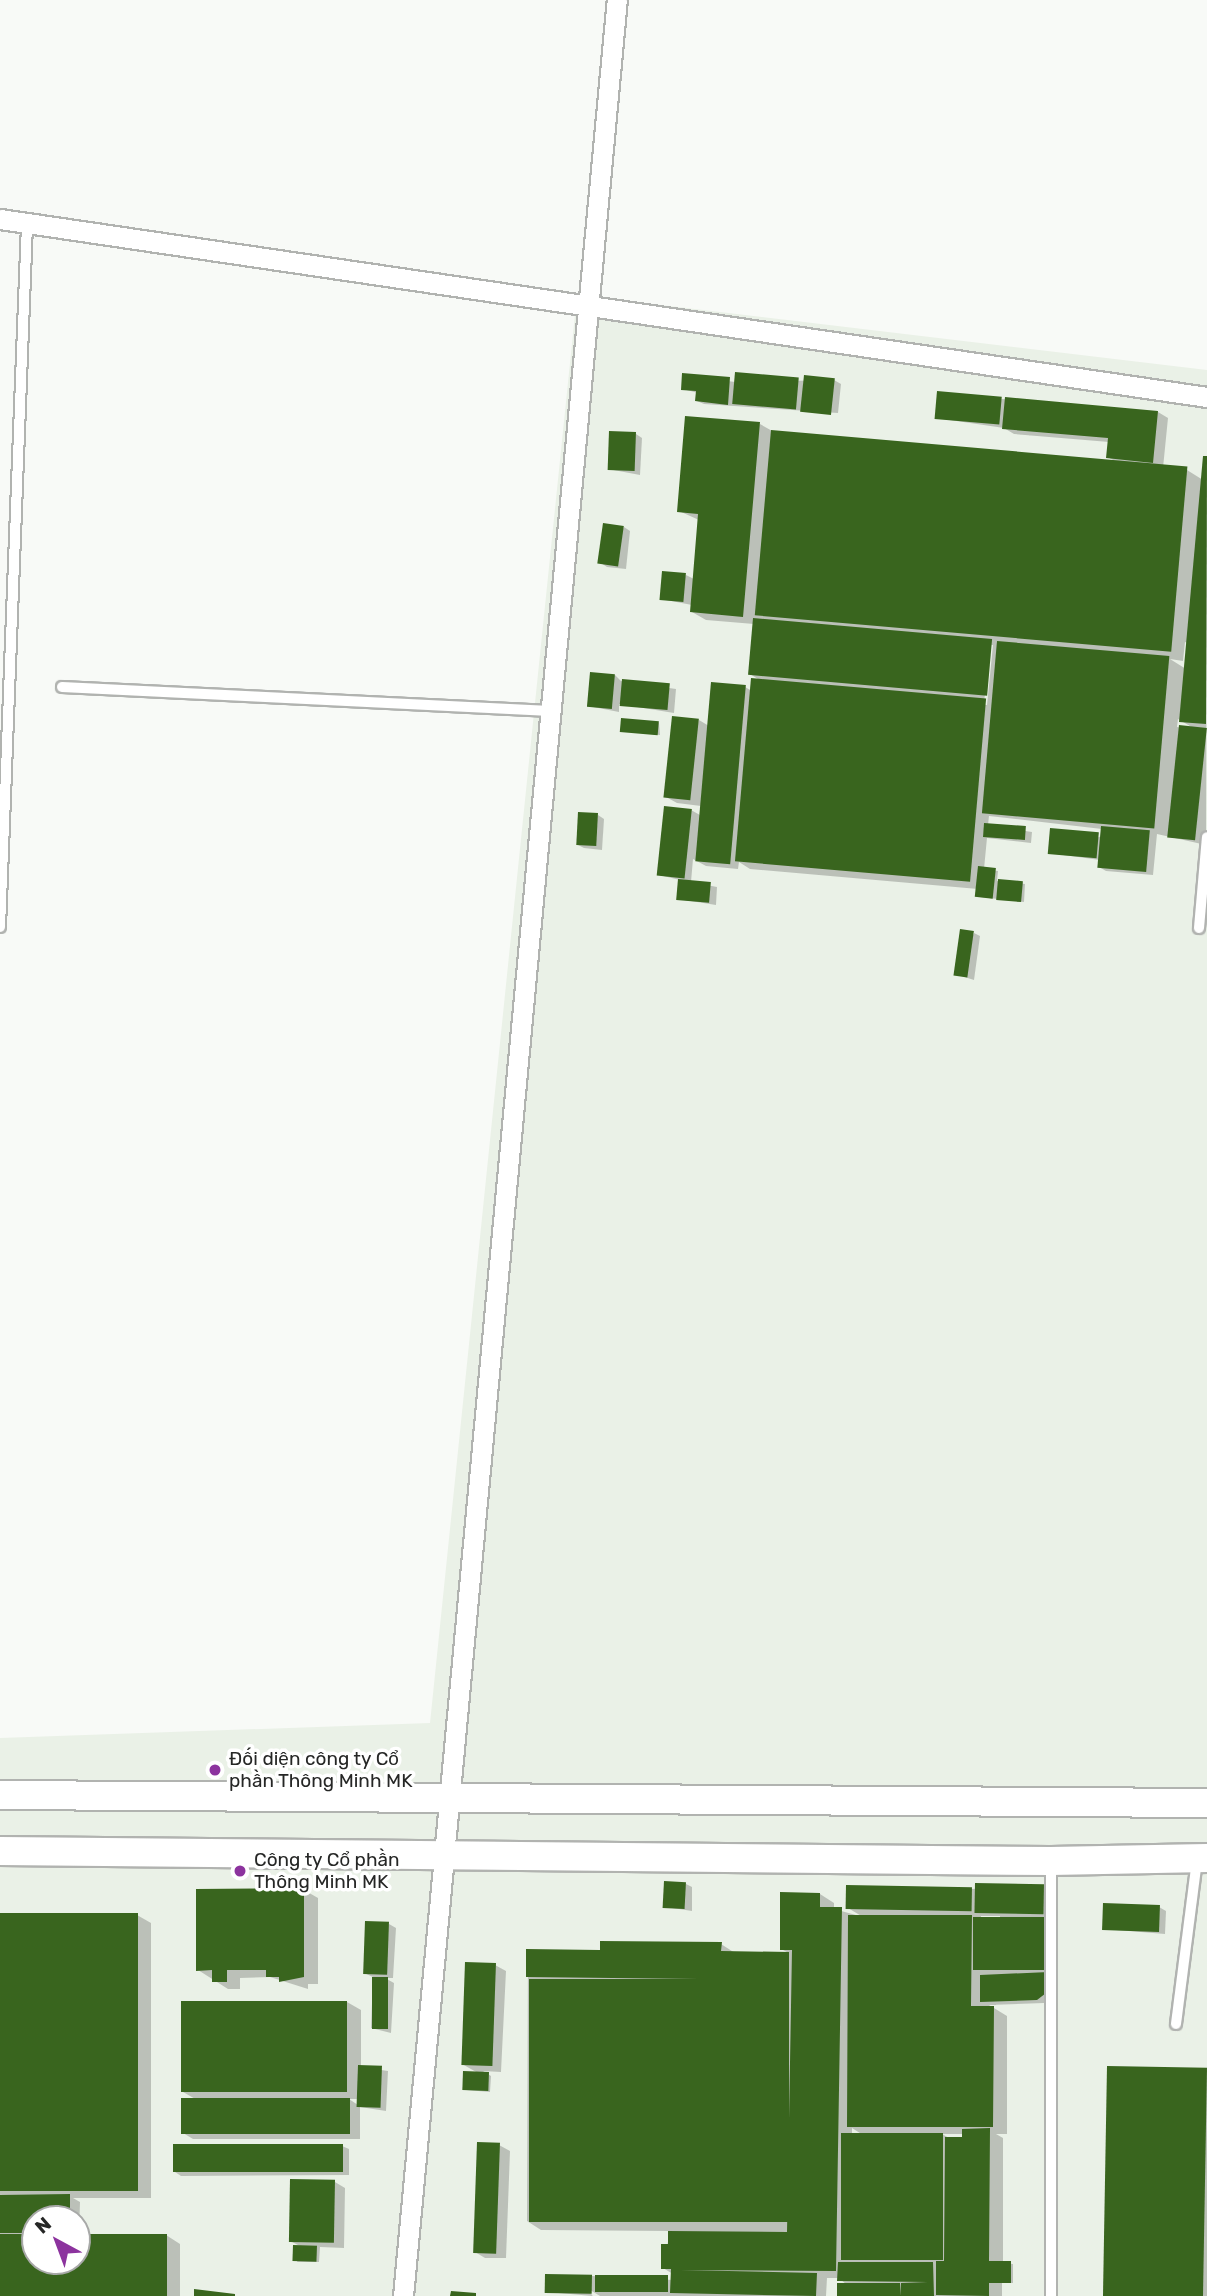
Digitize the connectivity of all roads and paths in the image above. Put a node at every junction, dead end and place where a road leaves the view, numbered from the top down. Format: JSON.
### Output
{"nodes":[{"id":1,"x":617,"y":0,"type":"edge"},
{"id":2,"x":0,"y":219,"type":"edge"},
{"id":3,"x":27,"y":223,"type":"junction"},
{"id":4,"x":588,"y":307,"type":"junction"},
{"id":5,"x":1207,"y":397,"type":"edge"},
{"id":6,"x":62,"y":687,"type":"dead end"},
{"id":7,"x":550,"y":711,"type":"junction"},
{"id":8,"x":1207,"y":837,"type":"edge"},
{"id":9,"x":0,"y":926,"type":"edge"},
{"id":10,"x":1199,"y":928,"type":"dead end"},
{"id":11,"x":0,"y":1796,"type":"edge"},
{"id":12,"x":449,"y":1801,"type":"junction"},
{"id":13,"x":1207,"y":1803,"type":"edge"},
{"id":14,"x":0,"y":1852,"type":"edge"},
{"id":15,"x":445,"y":1857,"type":"junction"},
{"id":16,"x":1202,"y":1858,"type":"edge"},
{"id":17,"x":1051,"y":1861,"type":"junction"},
{"id":18,"x":1176,"y":2024,"type":"dead end"},
{"id":19,"x":403,"y":2296,"type":"edge"},
{"id":20,"x":1051,"y":2296,"type":"edge"}],
"edges":[{"from":1,"to":4,"type":"street"},
{"from":2,"to":3,"type":"street"},
{"from":3,"to":4,"type":"street"},
{"from":3,"to":9,"type":"lane"},
{"from":4,"to":5,"type":"street"},
{"from":4,"to":7,"type":"street"},
{"from":6,"to":7,"type":"lane"},
{"from":7,"to":12,"type":"street"},
{"from":8,"to":10,"type":"lane"},
{"from":11,"to":12,"type":"street"},
{"from":12,"to":13,"type":"street"},
{"from":12,"to":15,"type":"street"},
{"from":14,"to":15,"type":"street"},
{"from":15,"to":17,"type":"street"},
{"from":15,"to":19,"type":"street"},
{"from":16,"to":17,"type":"street"},
{"from":16,"to":18,"type":"lane"},
{"from":17,"to":20,"type":"lane"}]}
